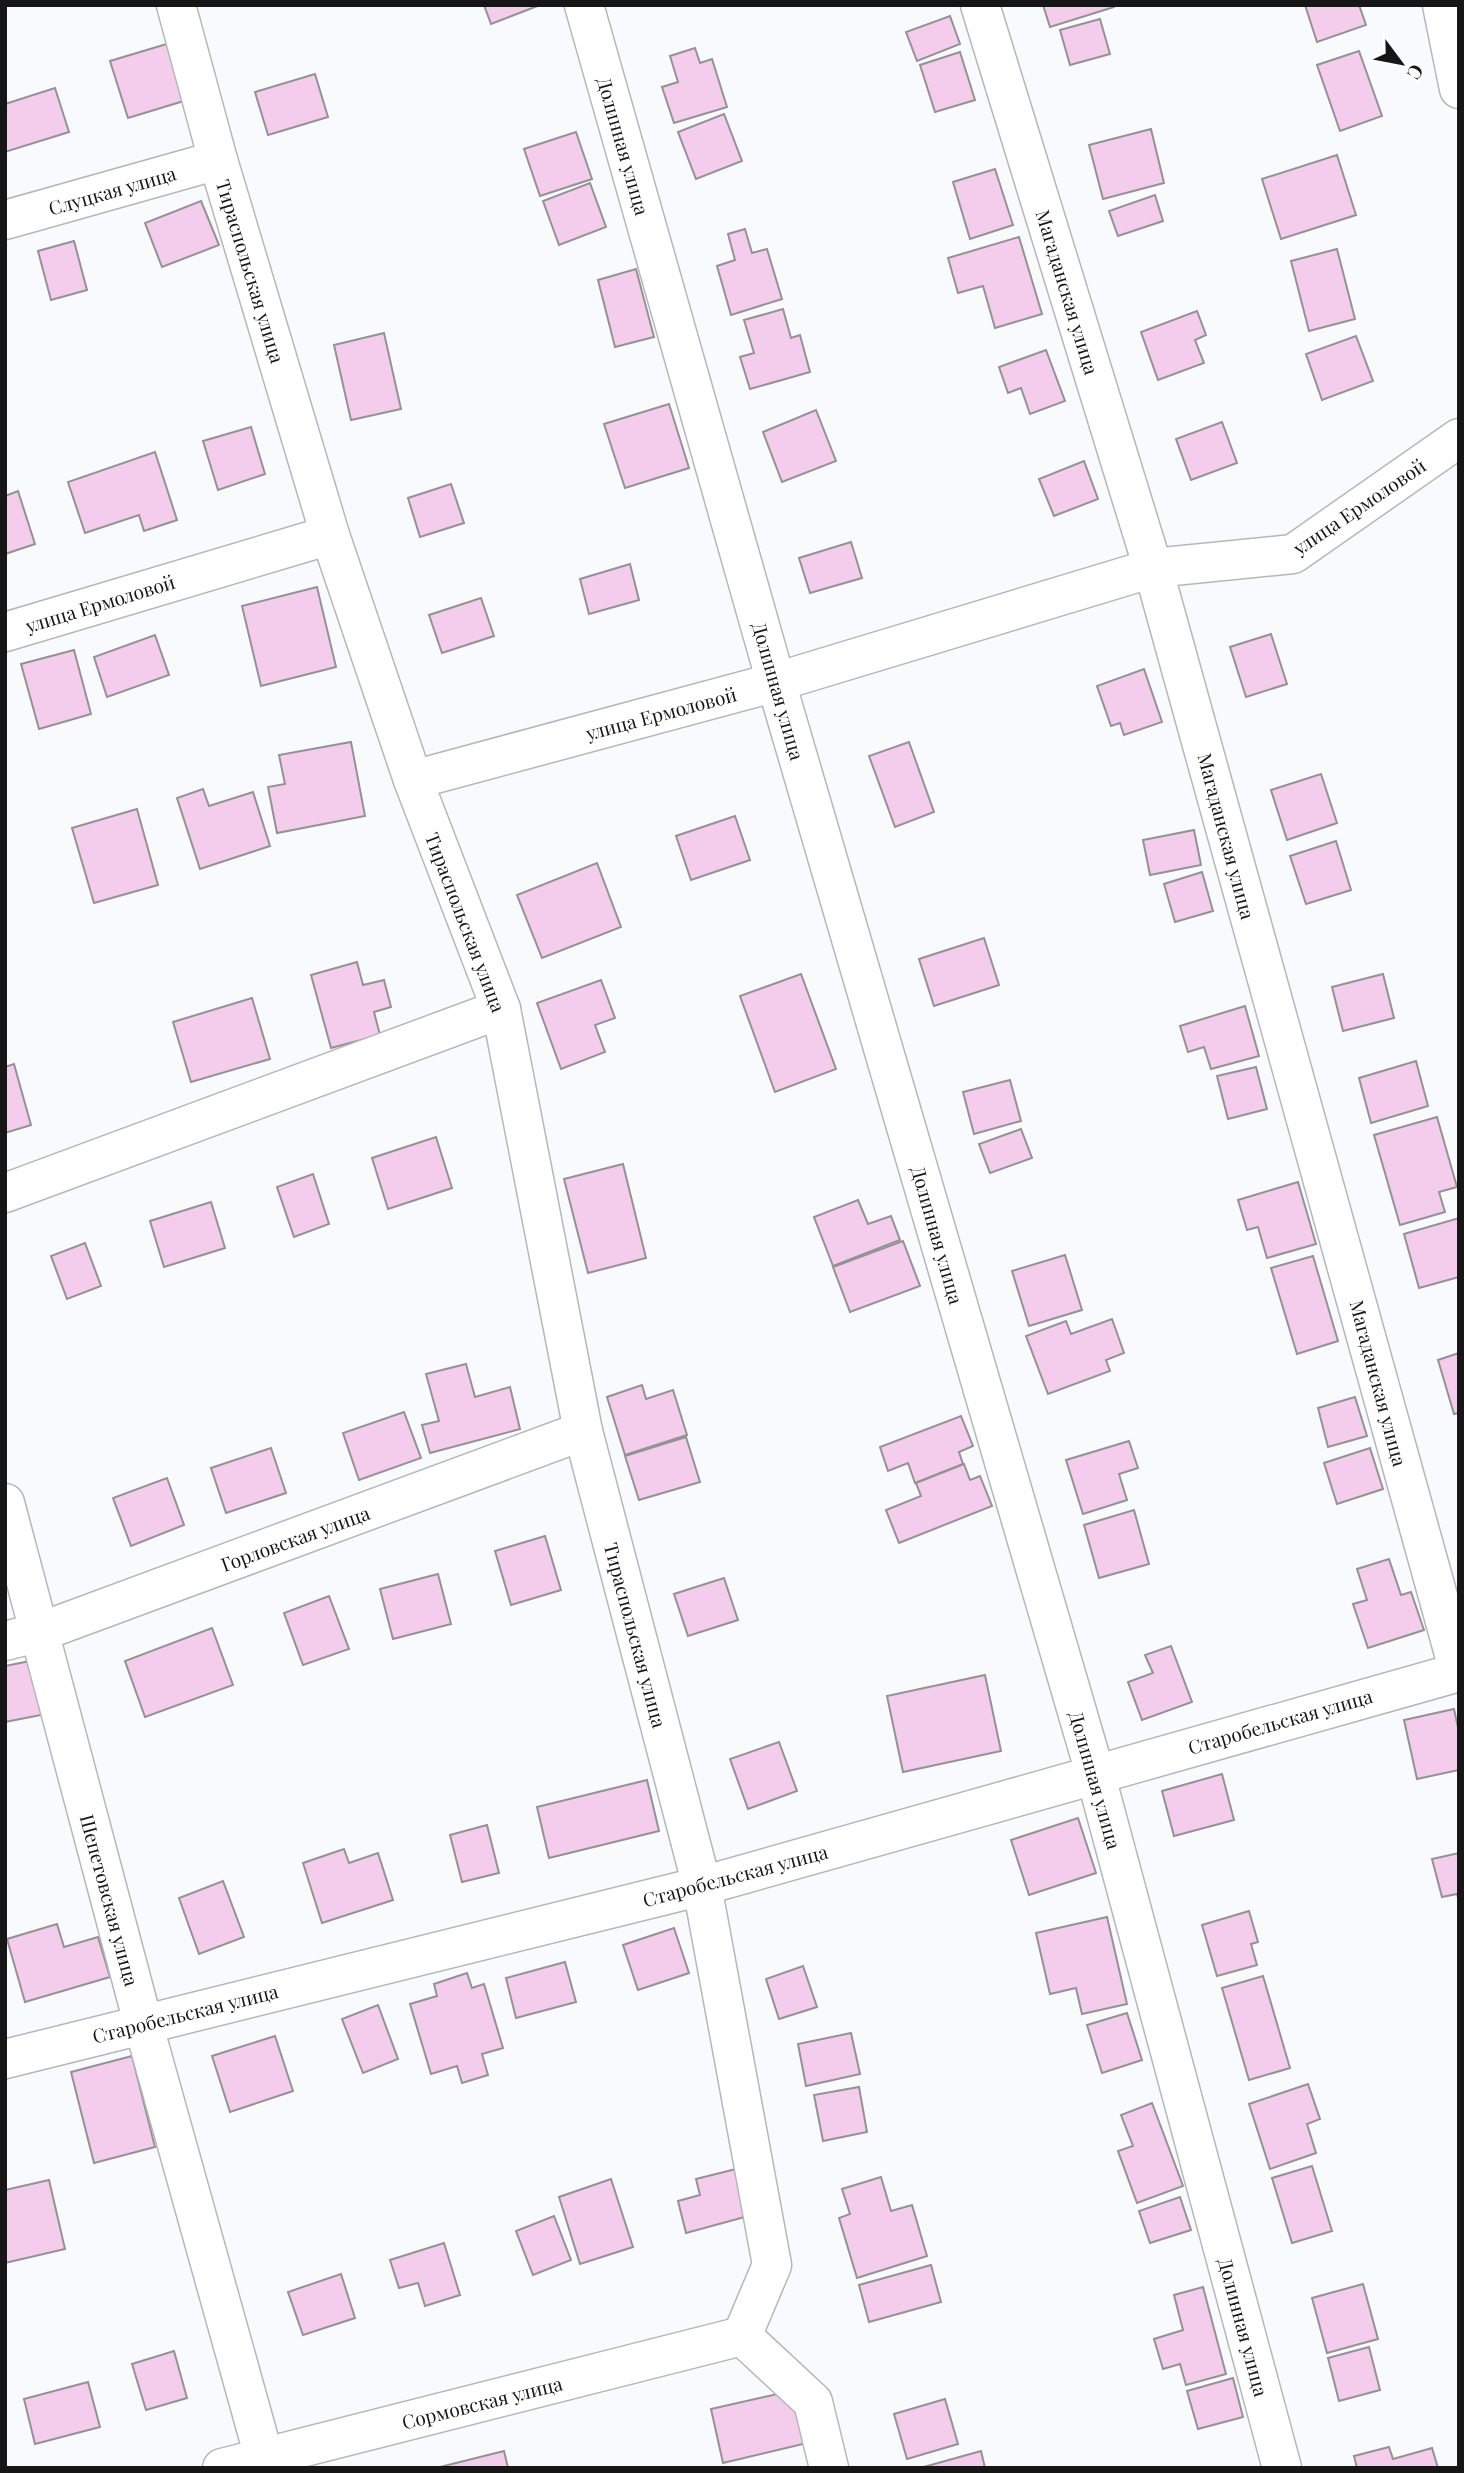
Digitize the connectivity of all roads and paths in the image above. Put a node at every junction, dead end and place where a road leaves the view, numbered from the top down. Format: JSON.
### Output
{"nodes":[{"id":1,"x":176,"y":5,"type":"edge"},
{"id":2,"x":584,"y":5,"type":"edge"},
{"id":3,"x":980,"y":5,"type":"edge"},
{"id":4,"x":1442,"y":5,"type":"edge"},
{"id":5,"x":1459,"y":89,"type":"edge"},
{"id":6,"x":218,"y":160,"type":"junction"},
{"id":7,"x":5,"y":220,"type":"edge"},
{"id":8,"x":1459,"y":438,"type":"edge"},
{"id":9,"x":330,"y":535,"type":"junction"},
{"id":10,"x":1153,"y":568,"type":"junction"},
{"id":11,"x":5,"y":632,"type":"edge"},
{"id":12,"x":776,"y":682,"type":"junction"},
{"id":13,"x":413,"y":780,"type":"junction"},
{"id":14,"x":501,"y":1009,"type":"junction"},
{"id":15,"x":5,"y":1192,"type":"edge"},
{"id":16,"x":583,"y":1432,"type":"junction"},
{"id":17,"x":5,"y":1503,"type":"edge"},
{"id":18,"x":22,"y":1637,"type":"edge"},
{"id":19,"x":1459,"y":1672,"type":"edge"},
{"id":20,"x":1095,"y":1773,"type":"junction"},
{"id":21,"x":702,"y":1886,"type":"junction"},
{"id":22,"x":143,"y":2023,"type":"junction"},
{"id":23,"x":5,"y":2059,"type":"edge"},
{"id":24,"x":742,"y":2336,"type":"junction"},
{"id":25,"x":286,"y":2458,"type":"edge"},
{"id":26,"x":222,"y":2468,"type":"edge"},
{"id":27,"x":829,"y":2468,"type":"edge"},
{"id":28,"x":1282,"y":2468,"type":"edge"}],
"edges":[{"from":1,"to":6,"type":"street","name":"Тираспольская улица"},
{"from":2,"to":12,"type":"street","name":"Долинная улица"},
{"from":3,"to":10,"type":"street","name":"Магаданская улица"},
{"from":4,"to":5,"type":"street"},
{"from":6,"to":7,"type":"street","name":"Слуцкая улица"},
{"from":6,"to":9,"type":"street","name":"Тираспольская улица"},
{"from":8,"to":10,"type":"street","name":"улица Ермоловой"},
{"from":9,"to":11,"type":"street","name":"улица Ермоловой"},
{"from":9,"to":13,"type":"street"},
{"from":10,"to":12,"type":"street","name":"улица Ермоловой"},
{"from":10,"to":19,"type":"street","name":"Магаданская улица"},
{"from":12,"to":13,"type":"street","name":"улица Ермоловой"},
{"from":12,"to":20,"type":"street","name":"Долинная улица"},
{"from":13,"to":14,"type":"street","name":"Тираспольская улица"},
{"from":14,"to":15,"type":"street"},
{"from":14,"to":16,"type":"street","name":"Тираспольская улица"},
{"from":16,"to":18,"type":"street","name":"Горловская улица"},
{"from":16,"to":21,"type":"street","name":"Тираспольская улица"},
{"from":17,"to":18,"type":"street","name":"Шепетовская улица"},
{"from":18,"to":22,"type":"street","name":"Шепетовская улица"},
{"from":19,"to":20,"type":"street","name":"Старобельская улица"},
{"from":20,"to":21,"type":"street","name":"Старобельская улица"},
{"from":20,"to":28,"type":"street","name":"Долинная улица"},
{"from":21,"to":22,"type":"street","name":"Старобельская улица"},
{"from":21,"to":24,"type":"street","name":"Тираспольская улица"},
{"from":22,"to":23,"type":"street","name":"Старобельская улица"},
{"from":22,"to":25,"type":"street","name":"Шепетовская улица"},
{"from":24,"to":25,"type":"street","name":"Сормовская улица"},
{"from":24,"to":27,"type":"street"},
{"from":25,"to":26,"type":"street","name":"Сормовская улица"}]}
